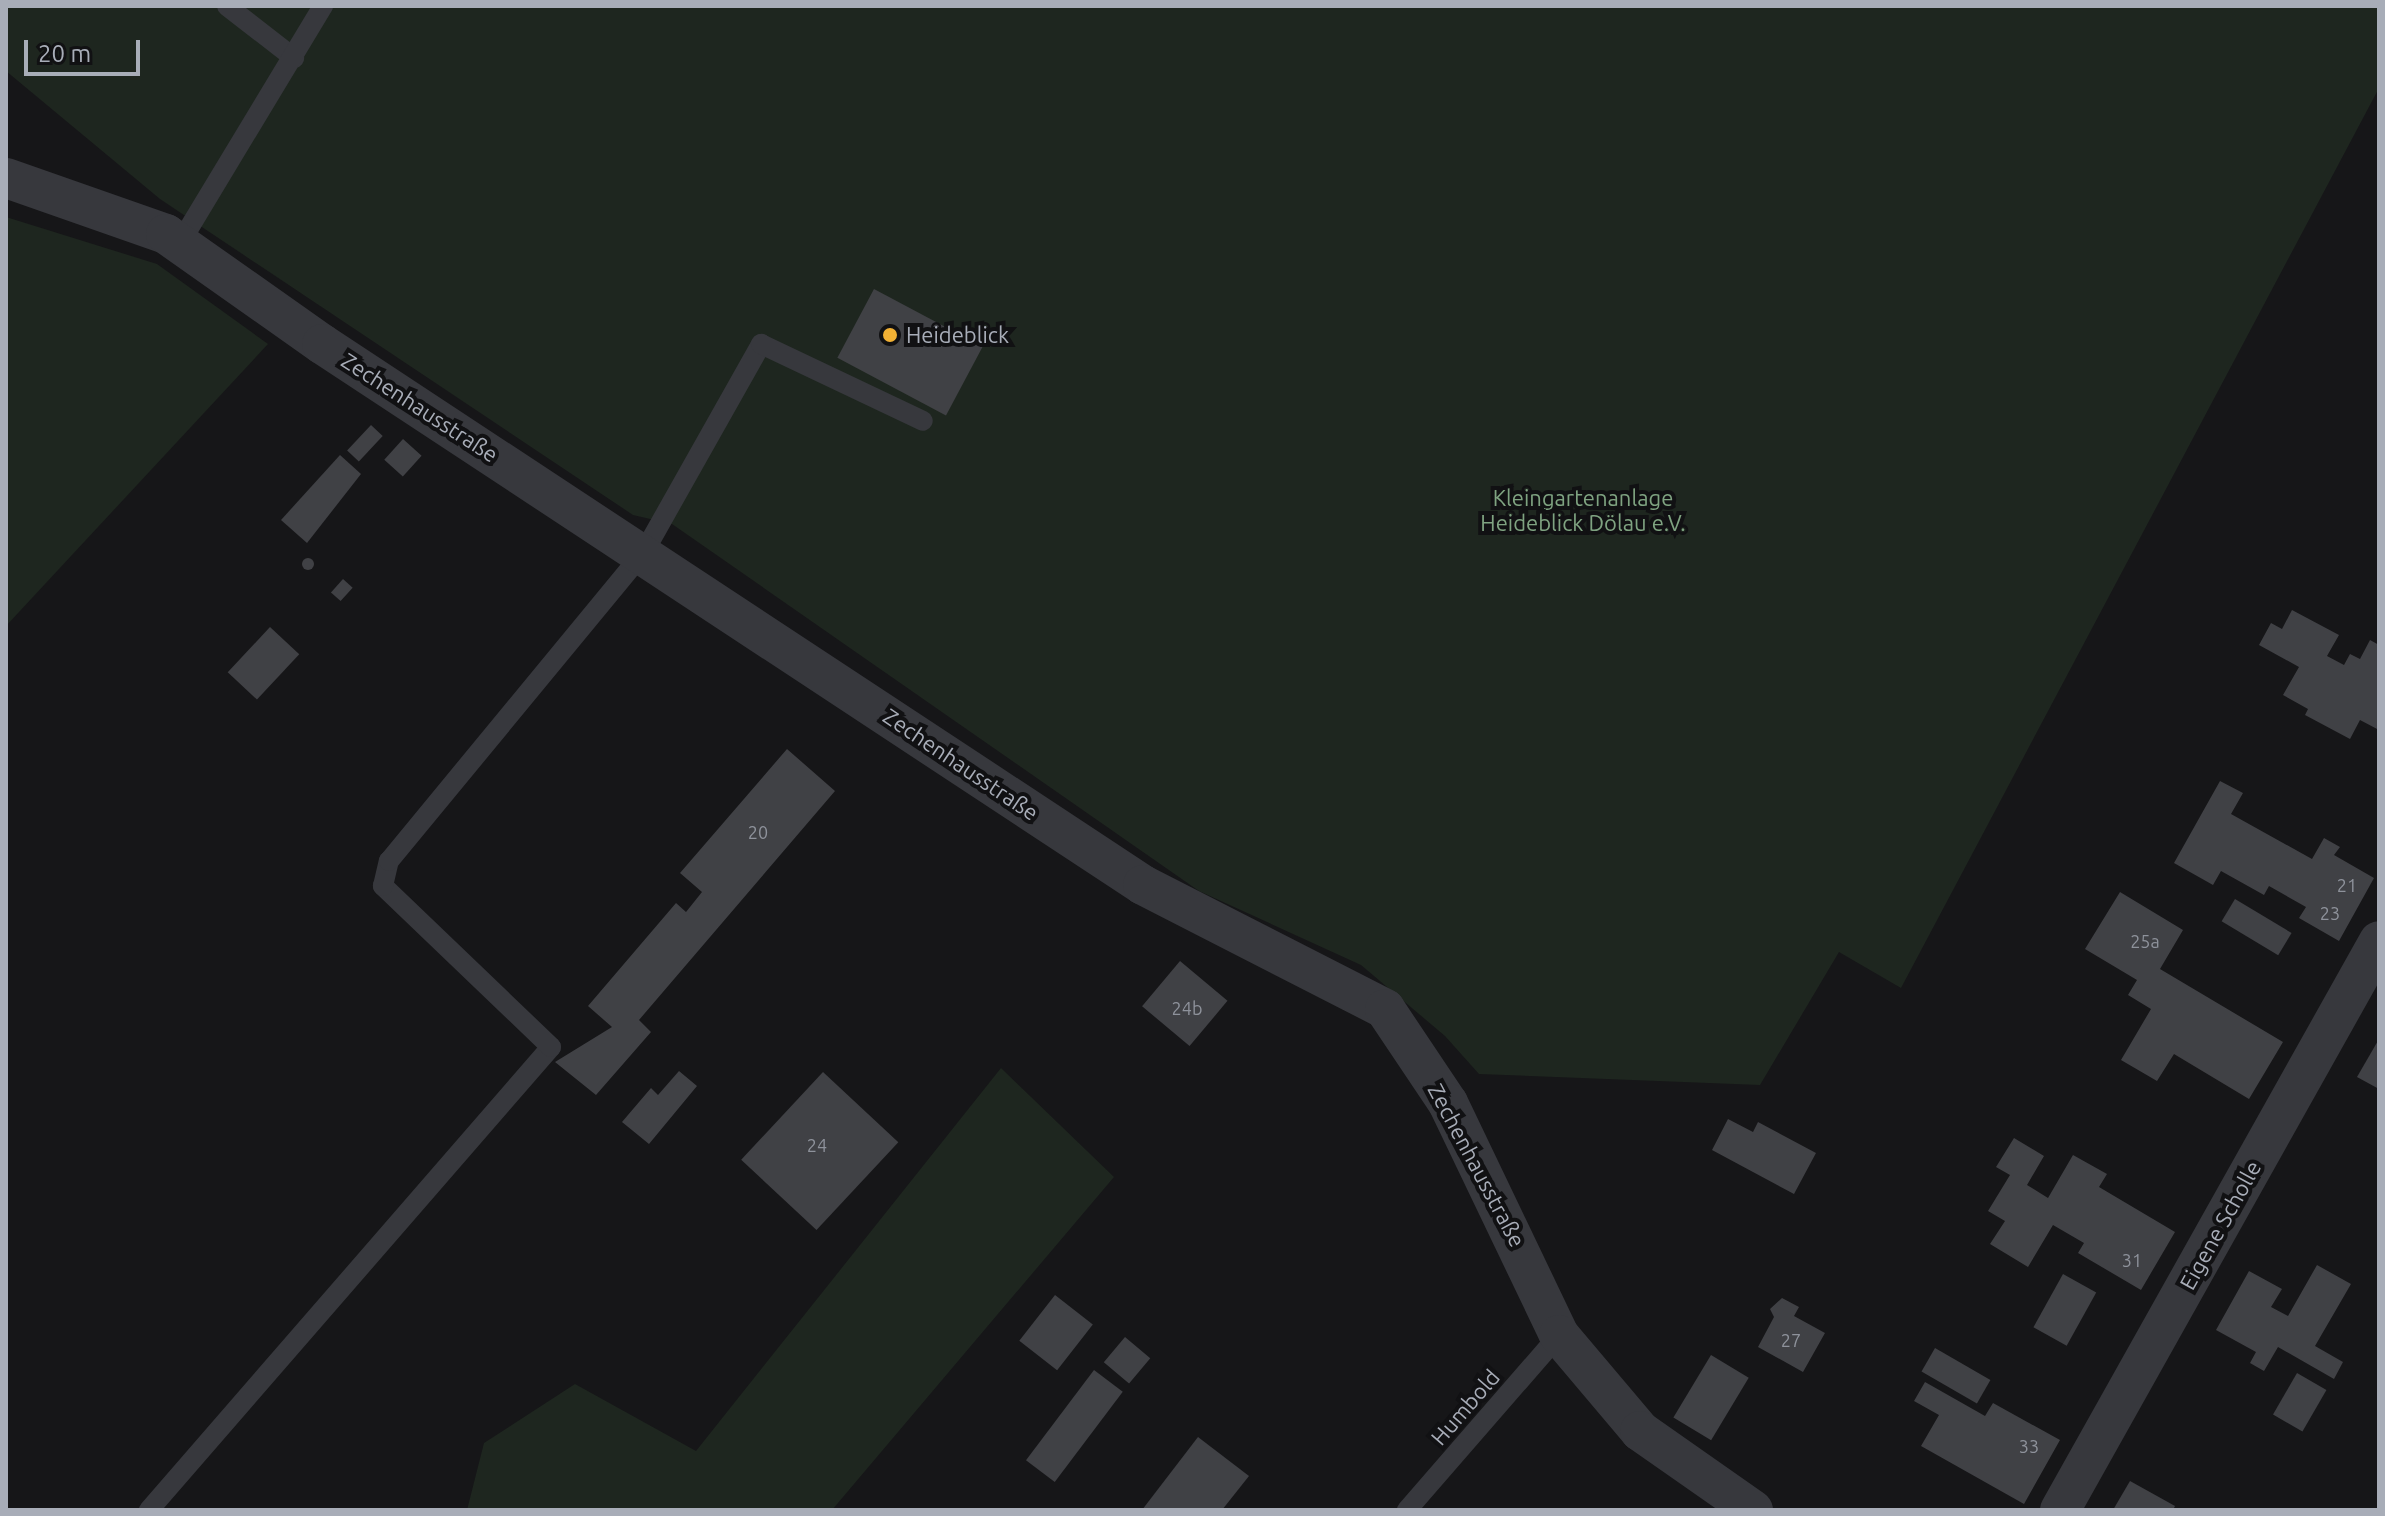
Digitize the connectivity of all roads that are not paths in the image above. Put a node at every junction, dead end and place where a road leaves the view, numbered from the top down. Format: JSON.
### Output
{"nodes":[{"id":1,"x":227,"y":6,"type":"edge"},
{"id":2,"x":323,"y":6,"type":"edge"},
{"id":3,"x":294,"y":58,"type":"junction"},
{"id":4,"x":6,"y":178,"type":"edge"},
{"id":5,"x":180,"y":243,"type":"junction"},
{"id":6,"x":923,"y":421,"type":"dead end"},
{"id":7,"x":644,"y":552,"type":"junction"},
{"id":8,"x":2379,"y":941,"type":"edge"},
{"id":9,"x":1559,"y":1335,"type":"junction"},
{"id":10,"x":149,"y":1510,"type":"edge"},
{"id":11,"x":1407,"y":1510,"type":"edge"},
{"id":12,"x":1753,"y":1510,"type":"edge"},
{"id":13,"x":2060,"y":1510,"type":"edge"}],
"edges":[{"from":1,"to":3,"type":"lane"},
{"from":2,"to":3,"type":"lane"},
{"from":3,"to":5,"type":"lane"},
{"from":4,"to":5,"type":"street","name":"Zechenhausstraße"},
{"from":5,"to":7,"type":"street","name":"Zechenhausstraße"},
{"from":6,"to":7,"type":"lane"},
{"from":7,"to":9,"type":"street","name":"Zechenhausstraße"},
{"from":7,"to":10,"type":"lane"},
{"from":8,"to":13,"type":"street","name":"Eigene Scholle"},
{"from":9,"to":11,"type":"lane","name":"Humbold"},
{"from":9,"to":12,"type":"street","name":"Zechenhausstraße"}]}
